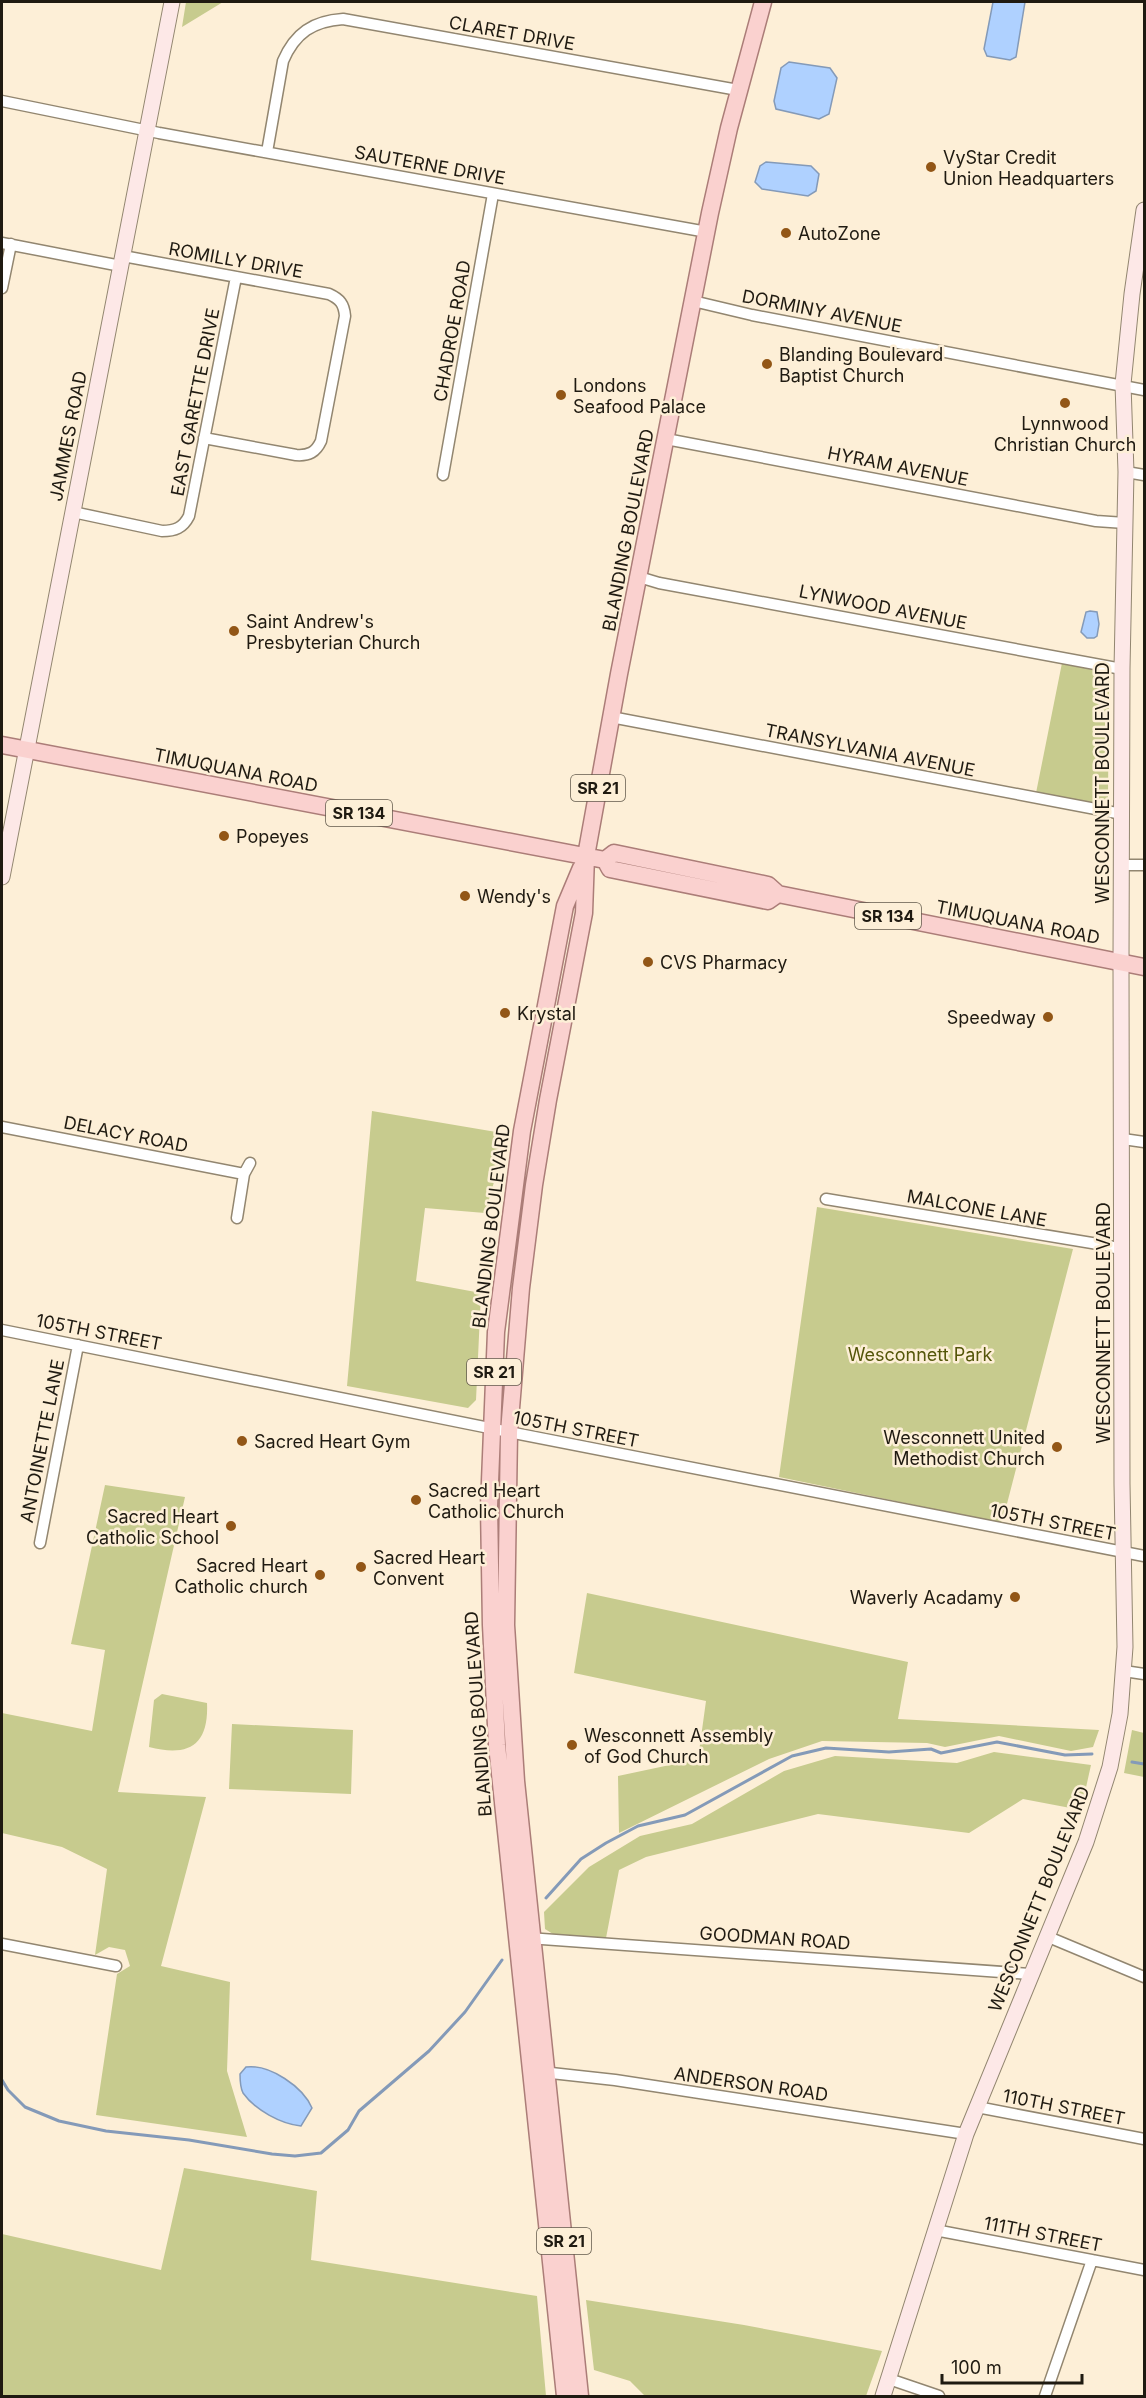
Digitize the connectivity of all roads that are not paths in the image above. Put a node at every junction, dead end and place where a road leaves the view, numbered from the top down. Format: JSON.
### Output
{"nodes":[{"id":1,"x":172,"y":2,"type":"edge"},
{"id":2,"x":763,"y":2,"type":"edge"},
{"id":3,"x":738,"y":90,"type":"junction"},
{"id":4,"x":2,"y":101,"type":"edge"},
{"id":5,"x":148,"y":130,"type":"junction"},
{"id":6,"x":267,"y":152,"type":"junction"},
{"id":7,"x":493,"y":194,"type":"junction"},
{"id":8,"x":1144,"y":210,"type":"edge"},
{"id":9,"x":706,"y":232,"type":"junction"},
{"id":10,"x":6,"y":244,"type":"edge"},
{"id":11,"x":122,"y":261,"type":"junction"},
{"id":12,"x":236,"y":277,"type":"junction"},
{"id":13,"x":2,"y":288,"type":"edge"},
{"id":14,"x":693,"y":301,"type":"junction"},
{"id":15,"x":1123,"y":384,"type":"junction"},
{"id":16,"x":1144,"y":390,"type":"edge"},
{"id":17,"x":204,"y":438,"type":"junction"},
{"id":18,"x":666,"y":439,"type":"junction"},
{"id":19,"x":1126,"y":472,"type":"junction"},
{"id":20,"x":443,"y":475,"type":"dead end"},
{"id":21,"x":1144,"y":475,"type":"edge"},
{"id":22,"x":73,"y":512,"type":"junction"},
{"id":23,"x":1125,"y":523,"type":"junction"},
{"id":24,"x":639,"y":577,"type":"junction"},
{"id":25,"x":1122,"y":669,"type":"junction"},
{"id":26,"x":611,"y":717,"type":"junction"},
{"id":27,"x":2,"y":745,"type":"edge"},
{"id":28,"x":27,"y":750,"type":"junction"},
{"id":29,"x":1122,"y":814,"type":"junction"},
{"id":30,"x":586,"y":856,"type":"junction"},
{"id":31,"x":1123,"y":865,"type":"junction"},
{"id":32,"x":1144,"y":865,"type":"edge"},
{"id":33,"x":2,"y":877,"type":"edge"},
{"id":34,"x":1121,"y":962,"type":"junction"},
{"id":35,"x":1144,"y":967,"type":"edge"},
{"id":36,"x":2,"y":1127,"type":"edge"},
{"id":37,"x":1123,"y":1139,"type":"junction"},
{"id":38,"x":1144,"y":1142,"type":"edge"},
{"id":39,"x":519,"y":1155,"type":"junction"},
{"id":40,"x":250,"y":1162,"type":"dead end"},
{"id":41,"x":244,"y":1174,"type":"junction"},
{"id":42,"x":826,"y":1199,"type":"dead end"},
{"id":43,"x":237,"y":1218,"type":"dead end"},
{"id":44,"x":507,"y":1237,"type":"junction"},
{"id":45,"x":527,"y":1238,"type":"junction"},
{"id":46,"x":1123,"y":1251,"type":"junction"},
{"id":47,"x":521,"y":1288,"type":"junction"},
{"id":48,"x":2,"y":1330,"type":"edge"},
{"id":49,"x":78,"y":1345,"type":"junction"},
{"id":50,"x":491,"y":1429,"type":"junction"},
{"id":51,"x":509,"y":1432,"type":"junction"},
{"id":52,"x":40,"y":1543,"type":"dead end"},
{"id":53,"x":1124,"y":1553,"type":"junction"},
{"id":54,"x":1144,"y":1556,"type":"edge"},
{"id":55,"x":498,"y":1625,"type":"junction"},
{"id":56,"x":1124,"y":1671,"type":"junction"},
{"id":57,"x":1144,"y":1674,"type":"edge"},
{"id":58,"x":1046,"y":1936,"type":"junction"},
{"id":59,"x":525,"y":1938,"type":"junction"},
{"id":60,"x":2,"y":1944,"type":"edge"},
{"id":61,"x":116,"y":1966,"type":"dead end"},
{"id":62,"x":1030,"y":1974,"type":"junction"},
{"id":63,"x":1144,"y":1977,"type":"edge"},
{"id":64,"x":539,"y":2072,"type":"junction"},
{"id":65,"x":977,"y":2107,"type":"junction"},
{"id":66,"x":966,"y":2134,"type":"junction"},
{"id":67,"x":1144,"y":2139,"type":"edge"},
{"id":68,"x":555,"y":2224,"type":"junction"},
{"id":69,"x":935,"y":2230,"type":"junction"},
{"id":70,"x":1092,"y":2260,"type":"junction"},
{"id":71,"x":1144,"y":2270,"type":"edge"},
{"id":72,"x":559,"y":2343,"type":"junction"},
{"id":73,"x":889,"y":2379,"type":"junction"},
{"id":74,"x":565,"y":2397,"type":"edge"},
{"id":75,"x":573,"y":2397,"type":"edge"},
{"id":76,"x":580,"y":2397,"type":"edge"},
{"id":77,"x":883,"y":2397,"type":"edge"},
{"id":78,"x":939,"y":2397,"type":"edge"},
{"id":79,"x":1045,"y":2397,"type":"edge"}],
"edges":[{"from":1,"to":5,"type":"street","name":"JAMMES ROAD"},
{"from":2,"to":3,"type":"main road","name":"BLANDING BOULEVARD","number":"SR 21"},
{"from":3,"to":6,"type":"street","name":"CLARET DRIVE"},
{"from":3,"to":9,"type":"main road","name":"BLANDING BOULEVARD","number":"SR 21"},
{"from":4,"to":5,"type":"street","name":"SAUTERNE DRIVE"},
{"from":5,"to":6,"type":"street","name":"SAUTERNE DRIVE"},
{"from":5,"to":11,"type":"street","name":"JAMMES ROAD"},
{"from":6,"to":7,"type":"street","name":"SAUTERNE DRIVE"},
{"from":7,"to":9,"type":"street","name":"SAUTERNE DRIVE"},
{"from":7,"to":20,"type":"street","name":"CHADROE ROAD"},
{"from":8,"to":15,"type":"street","name":"WESCONNETT BOULEVARD"},
{"from":9,"to":14,"type":"main road","name":"BLANDING BOULEVARD","number":"SR 21"},
{"from":10,"to":11,"type":"street","name":"ROMILLY DRIVE"},
{"from":10,"to":13,"type":"street"},
{"from":11,"to":12,"type":"street","name":"ROMILLY DRIVE"},
{"from":11,"to":22,"type":"street","name":"JAMMES ROAD"},
{"from":12,"to":17,"type":"street","name":"EAST GARETTE DRIVE"},
{"from":12,"to":17,"type":"street","name":"ROMILLY DRIVE"},
{"from":14,"to":15,"type":"street","name":"DORMINY AVENUE"},
{"from":14,"to":18,"type":"main road","name":"BLANDING BOULEVARD","number":"SR 21"},
{"from":15,"to":16,"type":"street","name":"DORMINY AVENUE"},
{"from":15,"to":19,"type":"street","name":"WESCONNETT BOULEVARD"},
{"from":17,"to":22,"type":"street","name":"EAST GARETTE DRIVE"},
{"from":18,"to":23,"type":"street","name":"HYRAM AVENUE"},
{"from":18,"to":24,"type":"main road","name":"BLANDING BOULEVARD","number":"SR 21"},
{"from":19,"to":21,"type":"street"},
{"from":19,"to":23,"type":"street","name":"WESCONNETT BOULEVARD"},
{"from":22,"to":28,"type":"street","name":"JAMMES ROAD"},
{"from":23,"to":25,"type":"street","name":"WESCONNETT BOULEVARD"},
{"from":24,"to":25,"type":"street","name":"LYNWOOD AVENUE"},
{"from":24,"to":26,"type":"main road","name":"BLANDING BOULEVARD","number":"SR 21"},
{"from":25,"to":29,"type":"street","name":"WESCONNETT BOULEVARD"},
{"from":26,"to":29,"type":"street","name":"TRANSYLVANIA AVENUE"},
{"from":26,"to":30,"type":"main road","name":"BLANDING BOULEVARD","number":"SR 21"},
{"from":27,"to":28,"type":"main road","name":"TIMUQUANA ROAD","number":"SR 134"},
{"from":28,"to":30,"type":"main road","name":"TIMUQUANA ROAD","number":"SR 134"},
{"from":28,"to":33,"type":"street","name":"JAMMES ROAD"},
{"from":29,"to":31,"type":"street","name":"WESCONNETT BOULEVARD"},
{"from":30,"to":34,"type":"main road","name":"TIMUQUANA ROAD","number":"SR 134"},
{"from":30,"to":39,"type":"main road","name":"BLANDING BOULEVARD","number":"SR 21"},
{"from":30,"to":45,"type":"main road","name":"BLANDING BOULEVARD","number":"SR 21"},
{"from":31,"to":32,"type":"street"},
{"from":31,"to":34,"type":"street","name":"WESCONNETT BOULEVARD"},
{"from":34,"to":35,"type":"main road","name":"TIMUQUANA ROAD","number":"SR 134"},
{"from":34,"to":37,"type":"street","name":"WESCONNETT BOULEVARD"},
{"from":36,"to":41,"type":"street","name":"DELACY ROAD"},
{"from":37,"to":38,"type":"street"},
{"from":37,"to":46,"type":"street","name":"WESCONNETT BOULEVARD"},
{"from":39,"to":44,"type":"main road","name":"BLANDING BOULEVARD","number":"SR 21"},
{"from":39,"to":45,"type":"main road"},
{"from":40,"to":41,"type":"street"},
{"from":41,"to":43,"type":"street"},
{"from":42,"to":46,"type":"street","name":"MALCONE LANE"},
{"from":44,"to":47,"type":"main road"},
{"from":44,"to":50,"type":"main road","name":"BLANDING BOULEVARD","number":"SR 21"},
{"from":45,"to":47,"type":"main road","name":"BLANDING BOULEVARD","number":"SR 21"},
{"from":46,"to":53,"type":"street","name":"WESCONNETT BOULEVARD"},
{"from":47,"to":51,"type":"main road","name":"BLANDING BOULEVARD","number":"SR 21"},
{"from":48,"to":49,"type":"street","name":"105TH STREET"},
{"from":49,"to":50,"type":"street","name":"105TH STREET"},
{"from":49,"to":52,"type":"street","name":"ANTOINETTE LANE"},
{"from":50,"to":51,"type":"street","name":"105TH STREET"},
{"from":50,"to":55,"type":"main road","name":"BLANDING BOULEVARD","number":"SR 21"},
{"from":51,"to":53,"type":"street","name":"105TH STREET"},
{"from":51,"to":55,"type":"main road","name":"BLANDING BOULEVARD","number":"SR 21"},
{"from":53,"to":54,"type":"street","name":"105TH STREET"},
{"from":53,"to":56,"type":"street","name":"WESCONNETT BOULEVARD"},
{"from":55,"to":59,"type":"main road","name":"BLANDING BOULEVARD","number":"SR 21"},
{"from":56,"to":57,"type":"street"},
{"from":56,"to":58,"type":"street","name":"WESCONNETT BOULEVARD"},
{"from":58,"to":62,"type":"street","name":"WESCONNETT BOULEVARD"},
{"from":58,"to":63,"type":"street"},
{"from":59,"to":62,"type":"street","name":"GOODMAN ROAD"},
{"from":59,"to":64,"type":"main road","name":"BLANDING BOULEVARD","number":"SR 21"},
{"from":60,"to":61,"type":"street"},
{"from":62,"to":65,"type":"street","name":"WESCONNETT BOULEVARD"},
{"from":64,"to":66,"type":"street","name":"ANDERSON ROAD"},
{"from":64,"to":68,"type":"main road","name":"BLANDING BOULEVARD","number":"SR 21"},
{"from":65,"to":66,"type":"street","name":"WESCONNETT BOULEVARD"},
{"from":65,"to":67,"type":"street","name":"110TH STREET"},
{"from":66,"to":69,"type":"street","name":"WESCONNETT BOULEVARD"},
{"from":68,"to":72,"type":"main road","name":"BLANDING BOULEVARD","number":"SR 21"},
{"from":68,"to":76,"type":"main road","name":"BLANDING BOULEVARD","number":"SR 21"},
{"from":69,"to":70,"type":"street","name":"111TH STREET"},
{"from":69,"to":73,"type":"street","name":"WESCONNETT BOULEVARD"},
{"from":70,"to":71,"type":"street","name":"111TH STREET"},
{"from":70,"to":79,"type":"street"},
{"from":72,"to":74,"type":"main road","name":"BLANDING BOULEVARD","number":"SR 21"},
{"from":72,"to":75,"type":"main road"},
{"from":73,"to":77,"type":"street","name":"WESCONNETT BOULEVARD"},
{"from":73,"to":78,"type":"street"}]}
